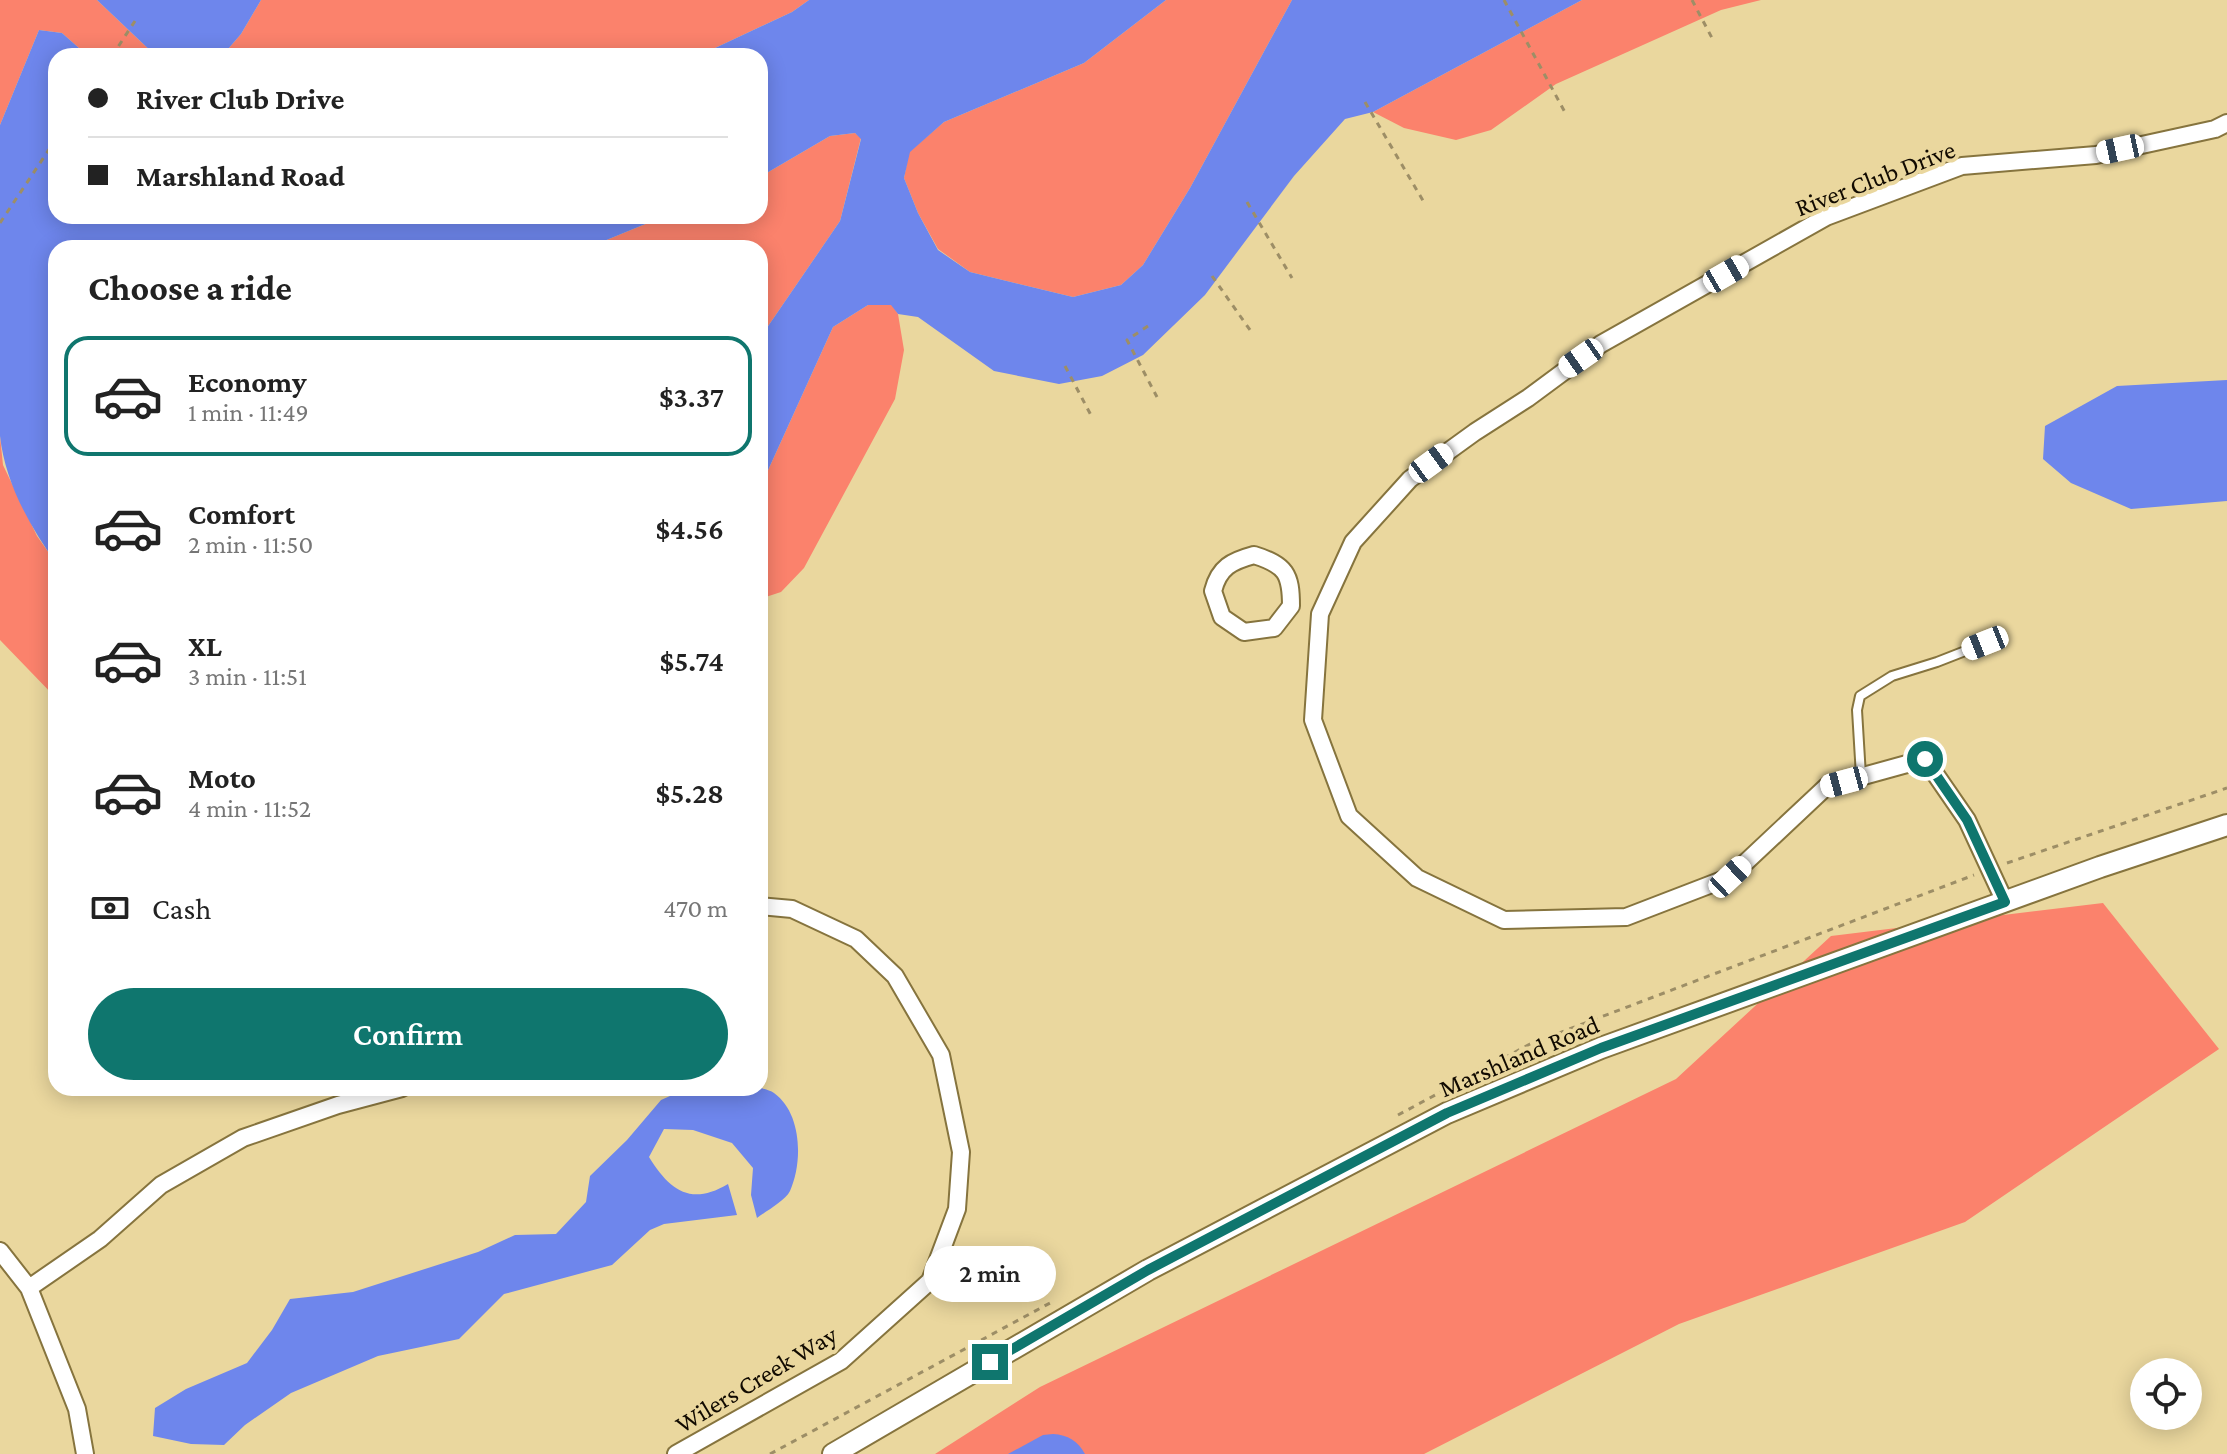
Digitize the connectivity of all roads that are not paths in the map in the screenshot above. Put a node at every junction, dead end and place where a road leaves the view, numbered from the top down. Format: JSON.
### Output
{"nodes":[{"id":1,"x":2227,"y":123,"type":"edge"},
{"id":2,"x":1291,"y":606,"type":"junction"},
{"id":3,"x":1320,"y":614,"type":"junction"},
{"id":4,"x":2001,"y":637,"type":"dead end"},
{"id":5,"x":1861,"y":777,"type":"junction"},
{"id":6,"x":2227,"y":825,"type":"edge"},
{"id":7,"x":2005,"y":902,"type":"junction"},
{"id":8,"x":768,"y":907,"type":"edge"},
{"id":9,"x":372,"y":1096,"type":"edge"},
{"id":10,"x":0,"y":1251,"type":"edge"},
{"id":11,"x":29,"y":1288,"type":"junction"},
{"id":12,"x":85,"y":1454,"type":"edge"},
{"id":13,"x":676,"y":1454,"type":"edge"},
{"id":14,"x":833,"y":1454,"type":"edge"}],
"edges":[{"from":1,"to":3,"type":"street","name":"River Club Drive"},
{"from":2,"to":2,"type":"street"},
{"from":2,"to":3,"type":"street"},
{"from":3,"to":5,"type":"street","name":"River Club Drive"},
{"from":4,"to":5,"type":"lane"},
{"from":5,"to":7,"type":"street","name":"River Club Drive"},
{"from":6,"to":7,"type":"street","name":"Marshland Road"},
{"from":7,"to":14,"type":"street","name":"Marshland Road"},
{"from":8,"to":13,"type":"street","name":"Wilers Creek Way"},
{"from":9,"to":11,"type":"street"},
{"from":10,"to":11,"type":"street"},
{"from":11,"to":12,"type":"street"}]}
